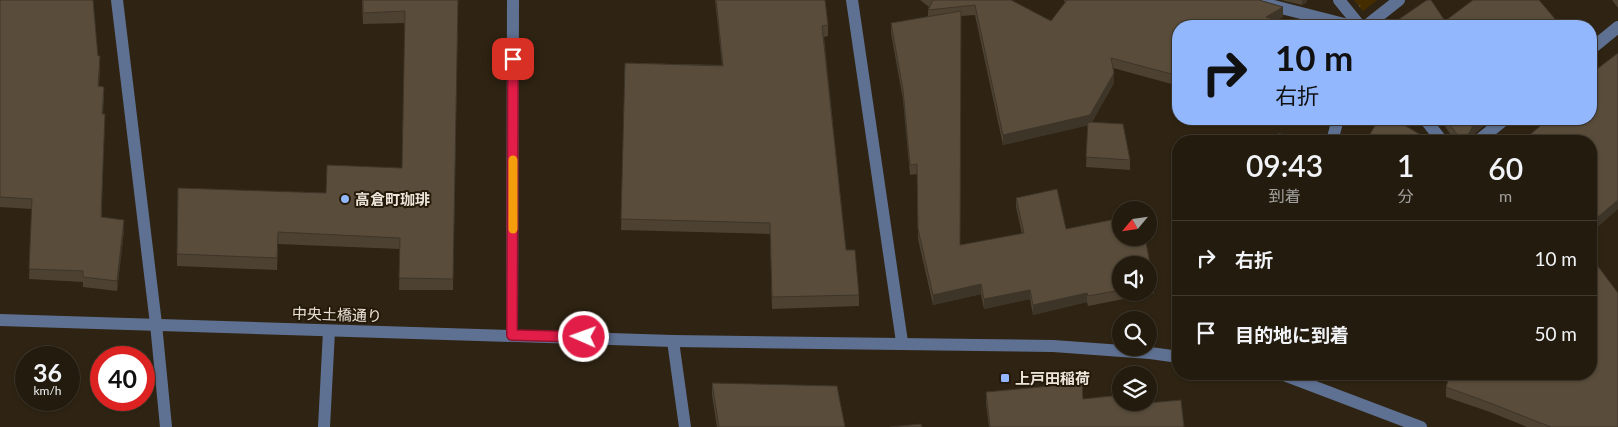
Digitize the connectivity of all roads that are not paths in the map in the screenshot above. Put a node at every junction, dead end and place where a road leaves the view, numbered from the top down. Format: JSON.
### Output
{"nodes":[{"id":1,"x":116,"y":0,"type":"edge"},
{"id":2,"x":513,"y":0,"type":"edge"},
{"id":3,"x":852,"y":0,"type":"edge"},
{"id":4,"x":1250,"y":0,"type":"edge"},
{"id":5,"x":1339,"y":0,"type":"edge"},
{"id":6,"x":1399,"y":0,"type":"edge"},
{"id":7,"x":1328,"y":20,"type":"edge"},
{"id":8,"x":1355,"y":20,"type":"edge"},
{"id":9,"x":1374,"y":20,"type":"edge"},
{"id":10,"x":1618,"y":27,"type":"edge"},
{"id":11,"x":1597,"y":44,"type":"edge"},
{"id":12,"x":1430,"y":125,"type":"edge"},
{"id":13,"x":1498,"y":125,"type":"edge"},
{"id":14,"x":1437,"y":135,"type":"edge"},
{"id":15,"x":1486,"y":135,"type":"edge"},
{"id":16,"x":0,"y":320,"type":"edge"},
{"id":17,"x":156,"y":324,"type":"junction"},
{"id":18,"x":328,"y":331,"type":"junction"},
{"id":19,"x":512,"y":335,"type":"junction"},
{"id":20,"x":673,"y":340,"type":"junction"},
{"id":21,"x":902,"y":342,"type":"junction"},
{"id":22,"x":1172,"y":356,"type":"edge"},
{"id":23,"x":1297,"y":380,"type":"edge"},
{"id":24,"x":166,"y":427,"type":"edge"},
{"id":25,"x":324,"y":427,"type":"edge"},
{"id":26,"x":685,"y":427,"type":"edge"},
{"id":27,"x":1421,"y":427,"type":"edge"}],
"edges":[{"from":1,"to":17,"type":"street"},
{"from":2,"to":19,"type":"street"},
{"from":3,"to":21,"type":"street"},
{"from":4,"to":7,"type":"street"},
{"from":5,"to":8,"type":"street"},
{"from":6,"to":9,"type":"street"},
{"from":10,"to":11,"type":"street"},
{"from":12,"to":14,"type":"street"},
{"from":13,"to":15,"type":"street"},
{"from":16,"to":17,"type":"street","name":"中央土橋通り"},
{"from":17,"to":18,"type":"street","name":"中央土橋通り"},
{"from":17,"to":24,"type":"street"},
{"from":18,"to":19,"type":"street","name":"中央土橋通り"},
{"from":18,"to":25,"type":"street"},
{"from":19,"to":20,"type":"street","name":"中央土橋通り"},
{"from":20,"to":21,"type":"street","name":"中央土橋通り"},
{"from":20,"to":26,"type":"street"},
{"from":21,"to":22,"type":"street","name":"中央土橋通り"},
{"from":23,"to":27,"type":"street"}]}
